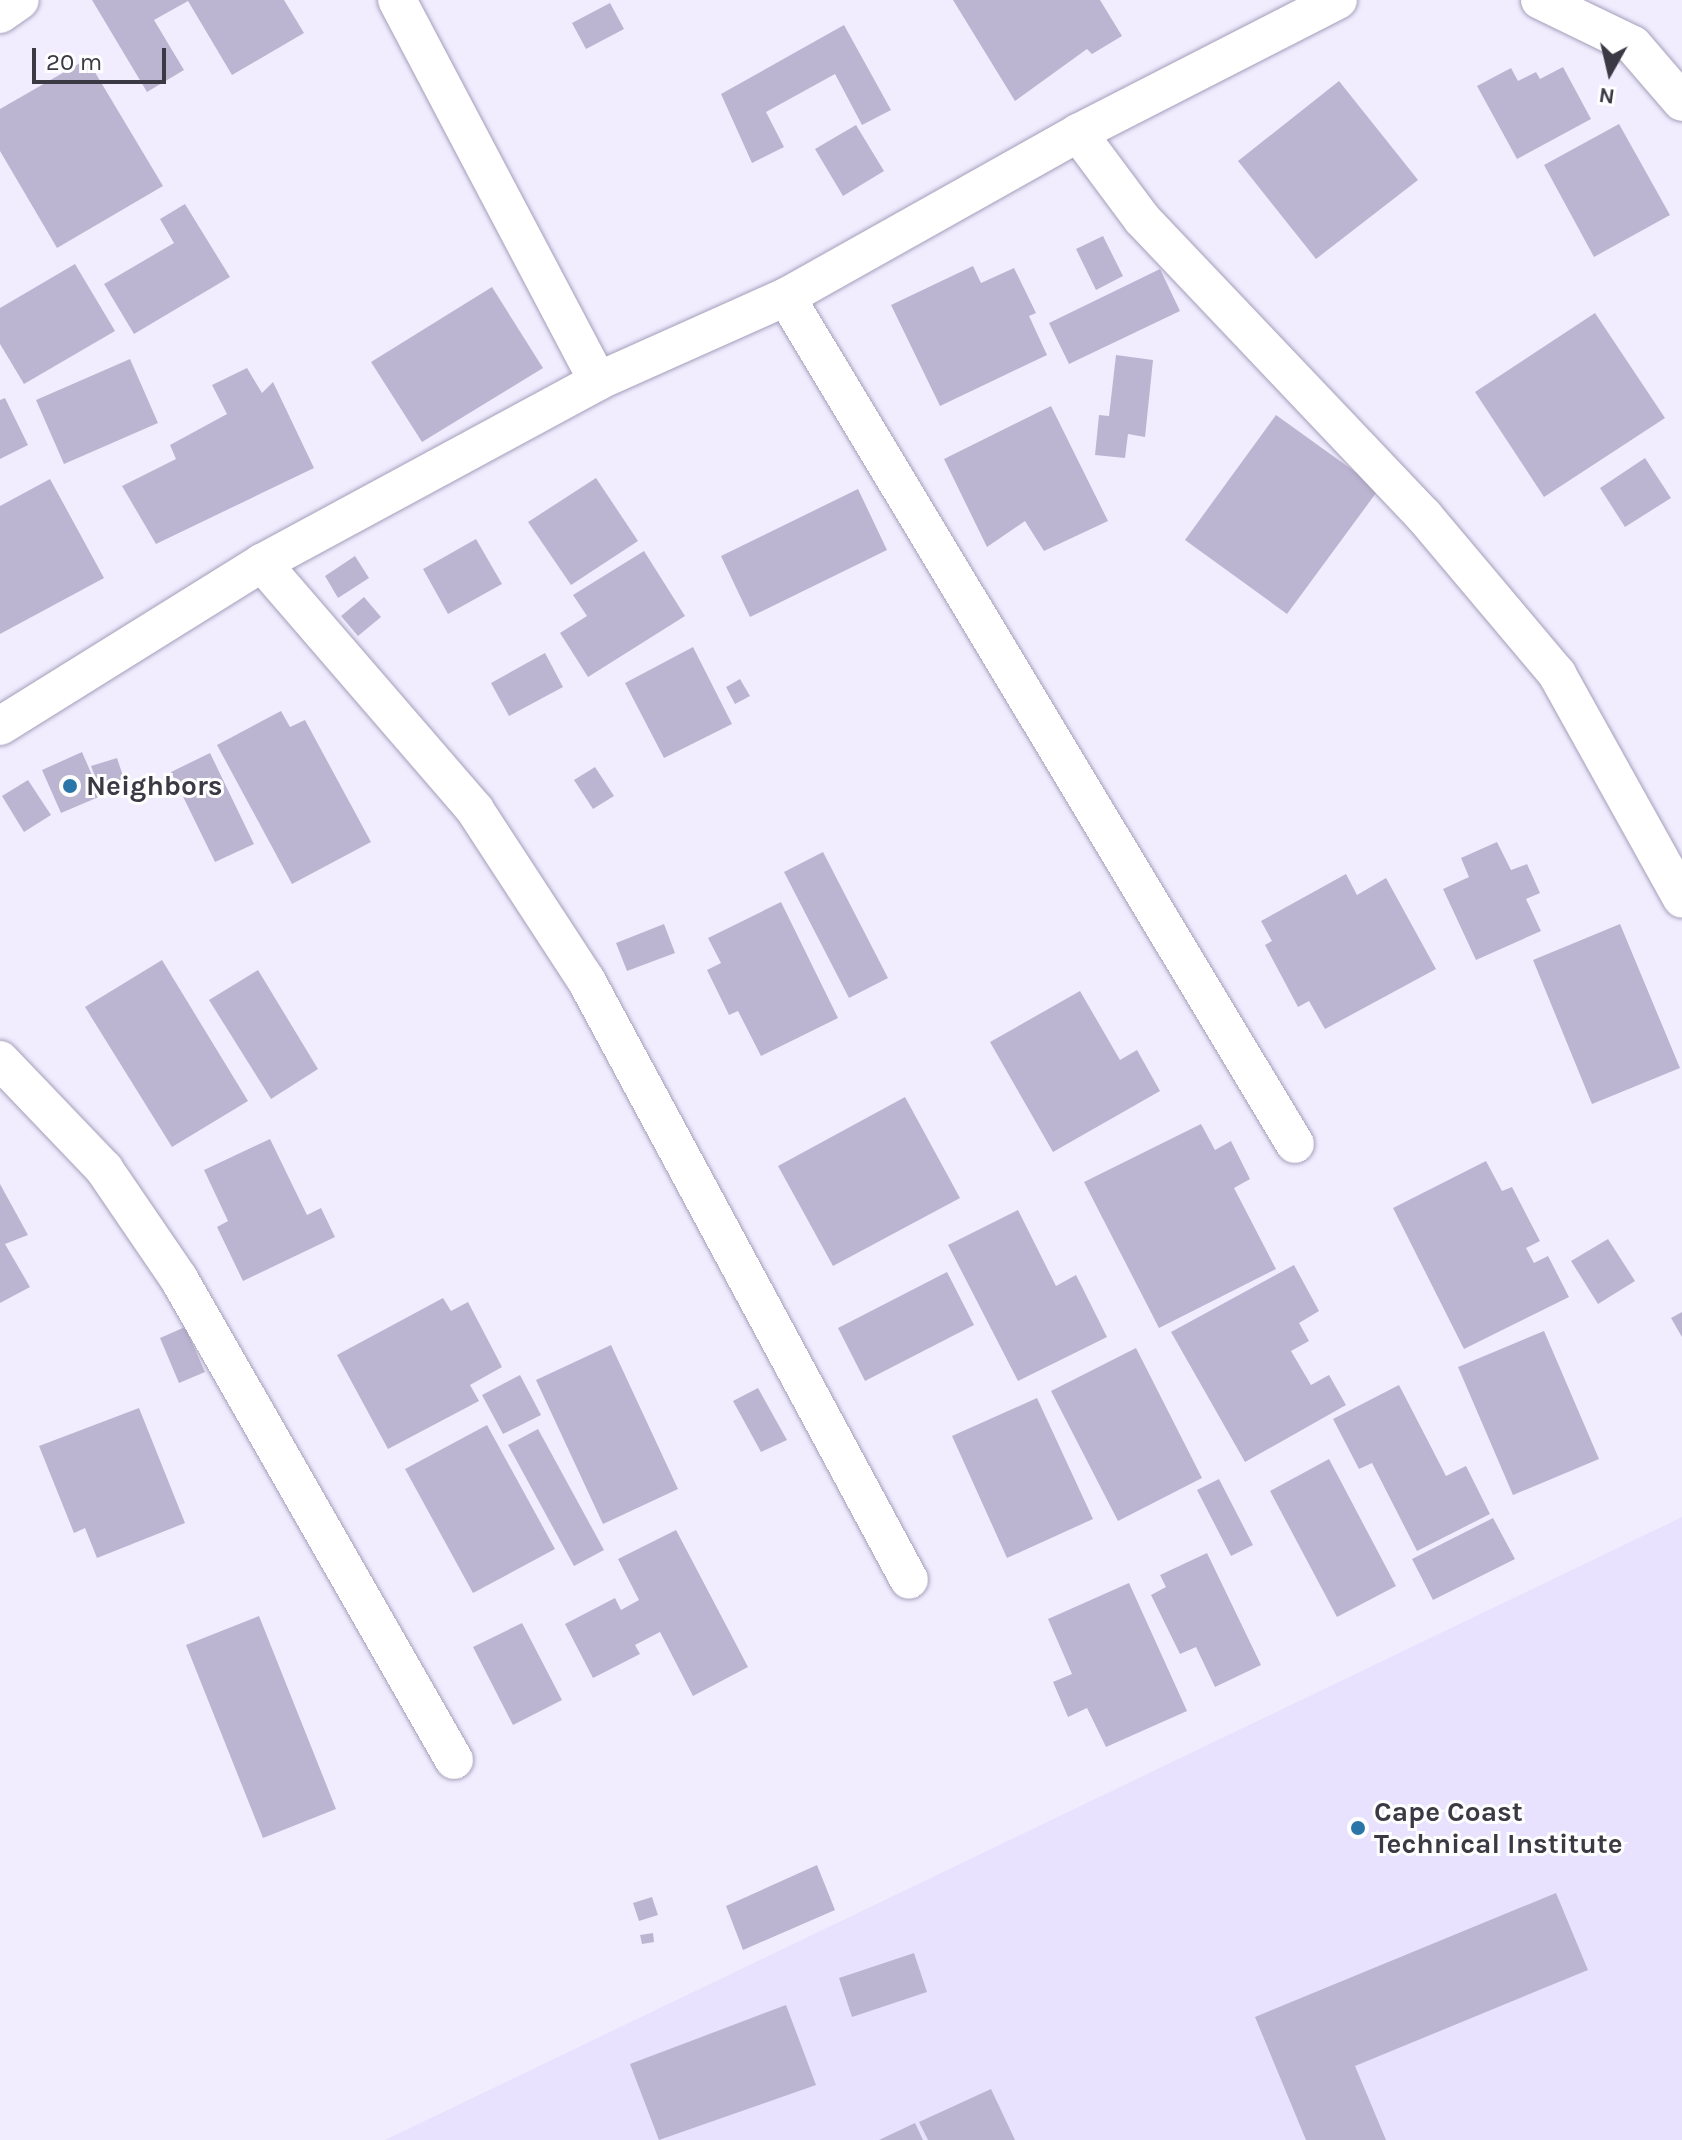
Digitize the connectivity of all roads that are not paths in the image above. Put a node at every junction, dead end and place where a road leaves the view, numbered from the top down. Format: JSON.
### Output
{"nodes":[{"id":1,"x":20,"y":0,"type":"edge"},
{"id":2,"x":397,"y":0,"type":"edge"},
{"id":3,"x":1338,"y":0,"type":"edge"},
{"id":4,"x":1540,"y":0,"type":"edge"},
{"id":5,"x":0,"y":14,"type":"edge"},
{"id":6,"x":1682,"y":102,"type":"edge"},
{"id":7,"x":1078,"y":133,"type":"junction"},
{"id":8,"x":786,"y":297,"type":"junction"},
{"id":9,"x":598,"y":381,"type":"junction"},
{"id":10,"x":262,"y":563,"type":"junction"},
{"id":11,"x":0,"y":726,"type":"edge"},
{"id":12,"x":1682,"y":899,"type":"edge"},
{"id":13,"x":0,"y":1060,"type":"edge"},
{"id":14,"x":1295,"y":1144,"type":"dead end"},
{"id":15,"x":909,"y":1580,"type":"dead end"},
{"id":16,"x":454,"y":1760,"type":"dead end"}],
"edges":[{"from":1,"to":5,"type":"street"},
{"from":2,"to":9,"type":"street"},
{"from":3,"to":7,"type":"street"},
{"from":4,"to":6,"type":"street"},
{"from":7,"to":8,"type":"street"},
{"from":7,"to":12,"type":"street"},
{"from":8,"to":9,"type":"street"},
{"from":8,"to":14,"type":"street"},
{"from":9,"to":10,"type":"street"},
{"from":10,"to":11,"type":"street"},
{"from":10,"to":15,"type":"street"},
{"from":13,"to":16,"type":"street"}]}
